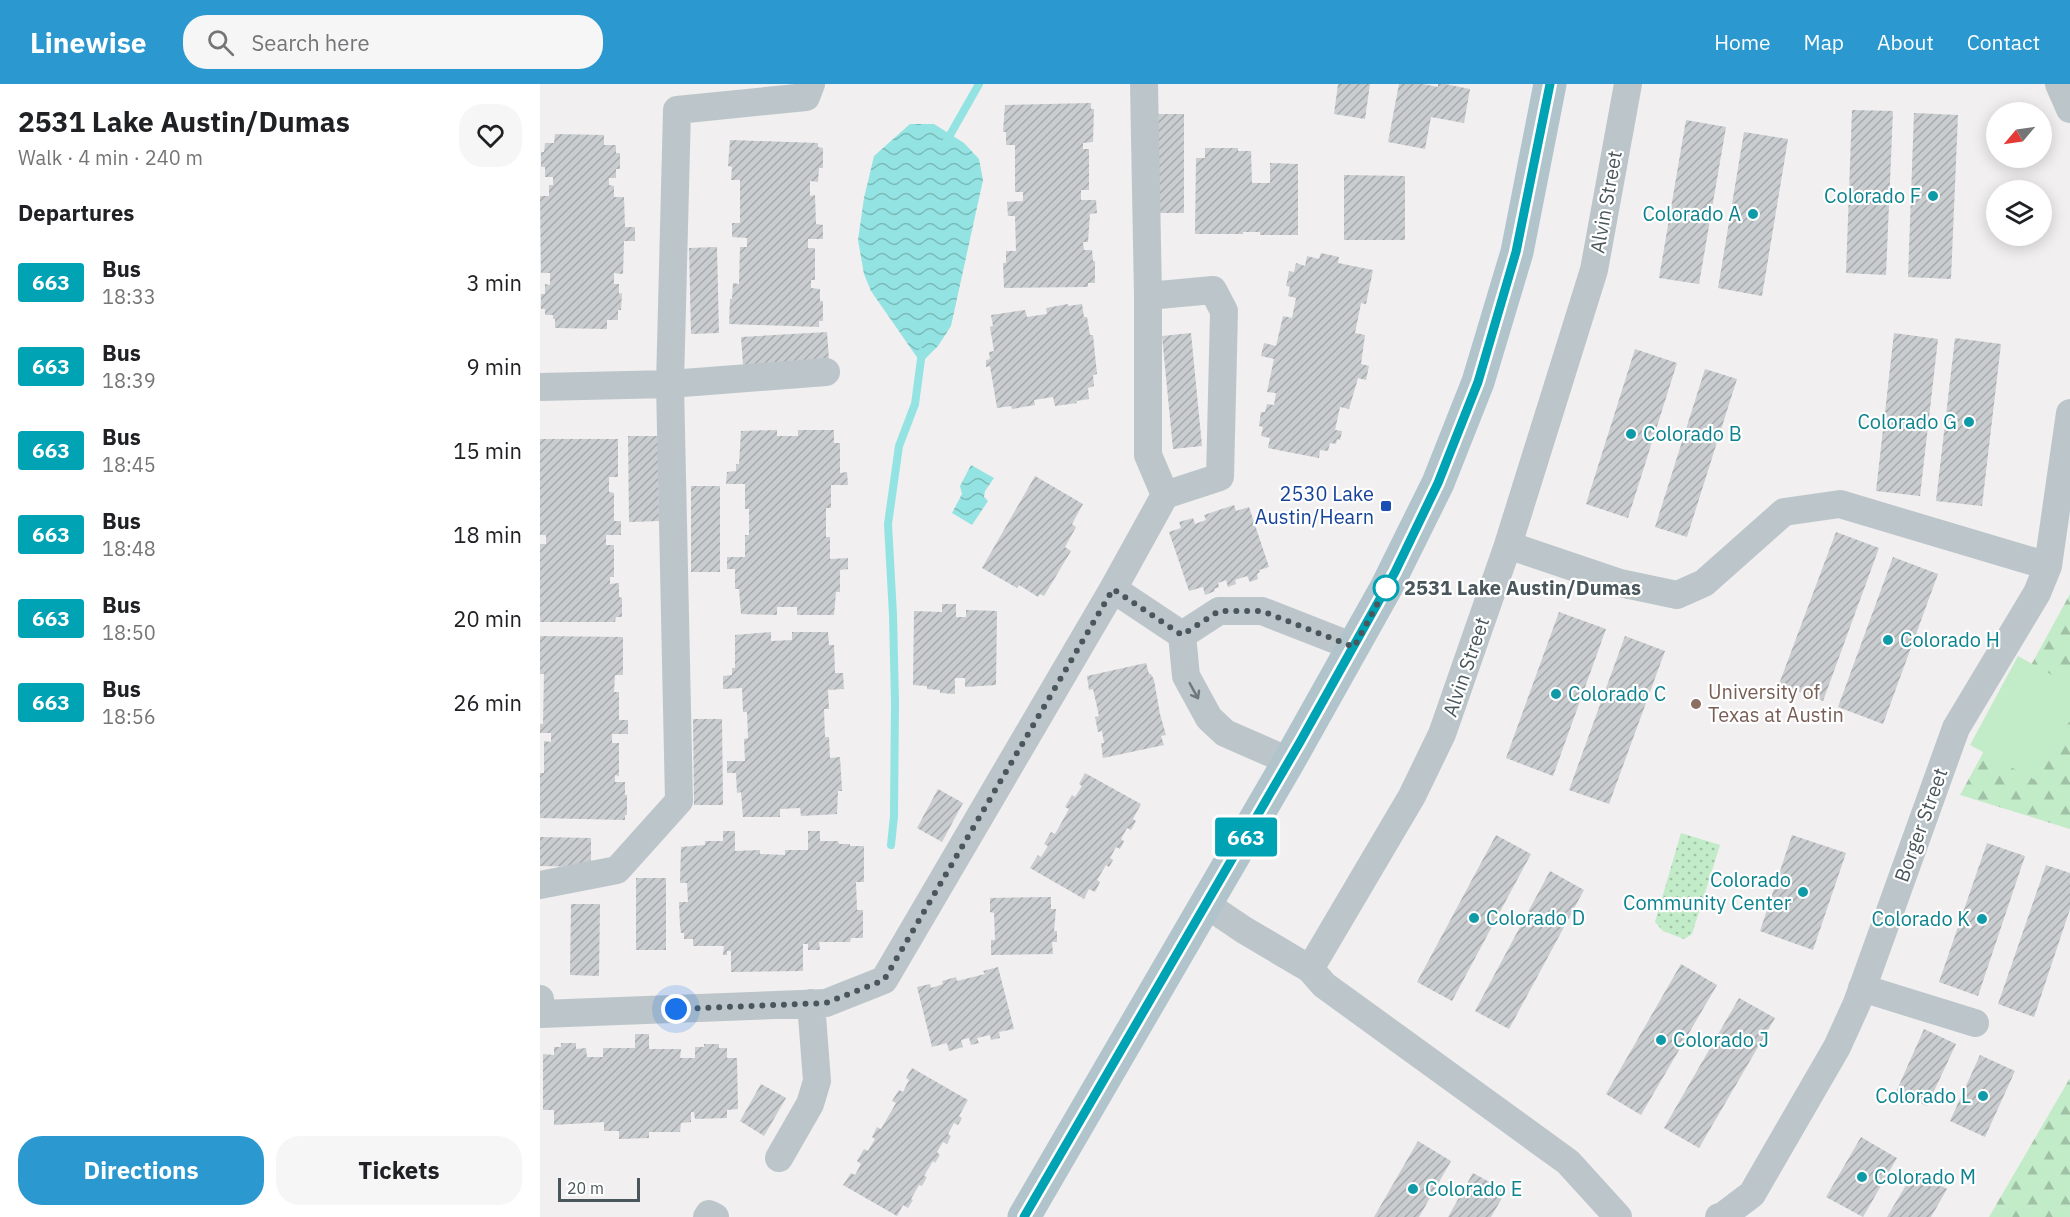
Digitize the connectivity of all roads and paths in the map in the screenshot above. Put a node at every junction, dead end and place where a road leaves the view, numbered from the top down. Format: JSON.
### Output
{"nodes":[{"id":1,"x":811,"y":84,"type":"edge"},
{"id":2,"x":1144,"y":84,"type":"edge"},
{"id":3,"x":1550,"y":84,"type":"edge"},
{"id":4,"x":1628,"y":84,"type":"edge"},
{"id":5,"x":2059,"y":84,"type":"edge"},
{"id":6,"x":2070,"y":109,"type":"edge"},
{"id":7,"x":1148,"y":296,"type":"junction"},
{"id":8,"x":826,"y":372,"type":"dead end"},
{"id":9,"x":670,"y":384,"type":"junction"},
{"id":10,"x":540,"y":387,"type":"edge"},
{"id":11,"x":2070,"y":413,"type":"edge"},
{"id":12,"x":1165,"y":495,"type":"junction"},
{"id":13,"x":1508,"y":545,"type":"junction"},
{"id":14,"x":2048,"y":566,"type":"junction"},
{"id":15,"x":1113,"y":589,"type":"junction"},
{"id":16,"x":1182,"y":635,"type":"junction"},
{"id":17,"x":1354,"y":647,"type":"junction"},
{"id":18,"x":1289,"y":761,"type":"junction"},
{"id":19,"x":540,"y":885,"type":"edge"},
{"id":20,"x":1207,"y":905,"type":"junction"},
{"id":21,"x":1310,"y":969,"type":"junction"},
{"id":22,"x":1863,"y":988,"type":"junction"},
{"id":23,"x":540,"y":999,"type":"edge"},
{"id":24,"x":811,"y":1003,"type":"junction"},
{"id":25,"x":1975,"y":1023,"type":"dead end"},
{"id":26,"x":779,"y":1158,"type":"dead end"},
{"id":27,"x":707,"y":1217,"type":"edge"},
{"id":28,"x":715,"y":1217,"type":"edge"},
{"id":29,"x":1024,"y":1217,"type":"edge"},
{"id":30,"x":1618,"y":1217,"type":"edge"},
{"id":31,"x":1722,"y":1217,"type":"edge"}],
"edges":[{"from":1,"to":9,"type":"street"},
{"from":2,"to":7,"type":"street"},
{"from":3,"to":17,"type":"main road"},
{"from":4,"to":13,"type":"street","name":"Alvin Street"},
{"from":5,"to":6,"type":"street"},
{"from":7,"to":12,"type":"street"},
{"from":7,"to":12,"type":"street"},
{"from":8,"to":9,"type":"street"},
{"from":9,"to":10,"type":"street"},
{"from":9,"to":19,"type":"street"},
{"from":11,"to":14,"type":"street","name":"Borger Street"},
{"from":12,"to":15,"type":"street"},
{"from":13,"to":14,"type":"street"},
{"from":13,"to":21,"type":"street","name":"Alvin Street"},
{"from":14,"to":22,"type":"street","name":"Borger Street"},
{"from":15,"to":16,"type":"street"},
{"from":15,"to":24,"type":"street"},
{"from":16,"to":17,"type":"street"},
{"from":16,"to":18,"type":"street","one_way":true},
{"from":17,"to":18,"type":"main road"},
{"from":18,"to":20,"type":"main road"},
{"from":20,"to":21,"type":"street"},
{"from":20,"to":29,"type":"main road"},
{"from":21,"to":30,"type":"street"},
{"from":22,"to":25,"type":"street"},
{"from":22,"to":31,"type":"street","name":"Borger Street"},
{"from":23,"to":24,"type":"street"},
{"from":24,"to":26,"type":"street"},
{"from":27,"to":28,"type":"street"}]}
